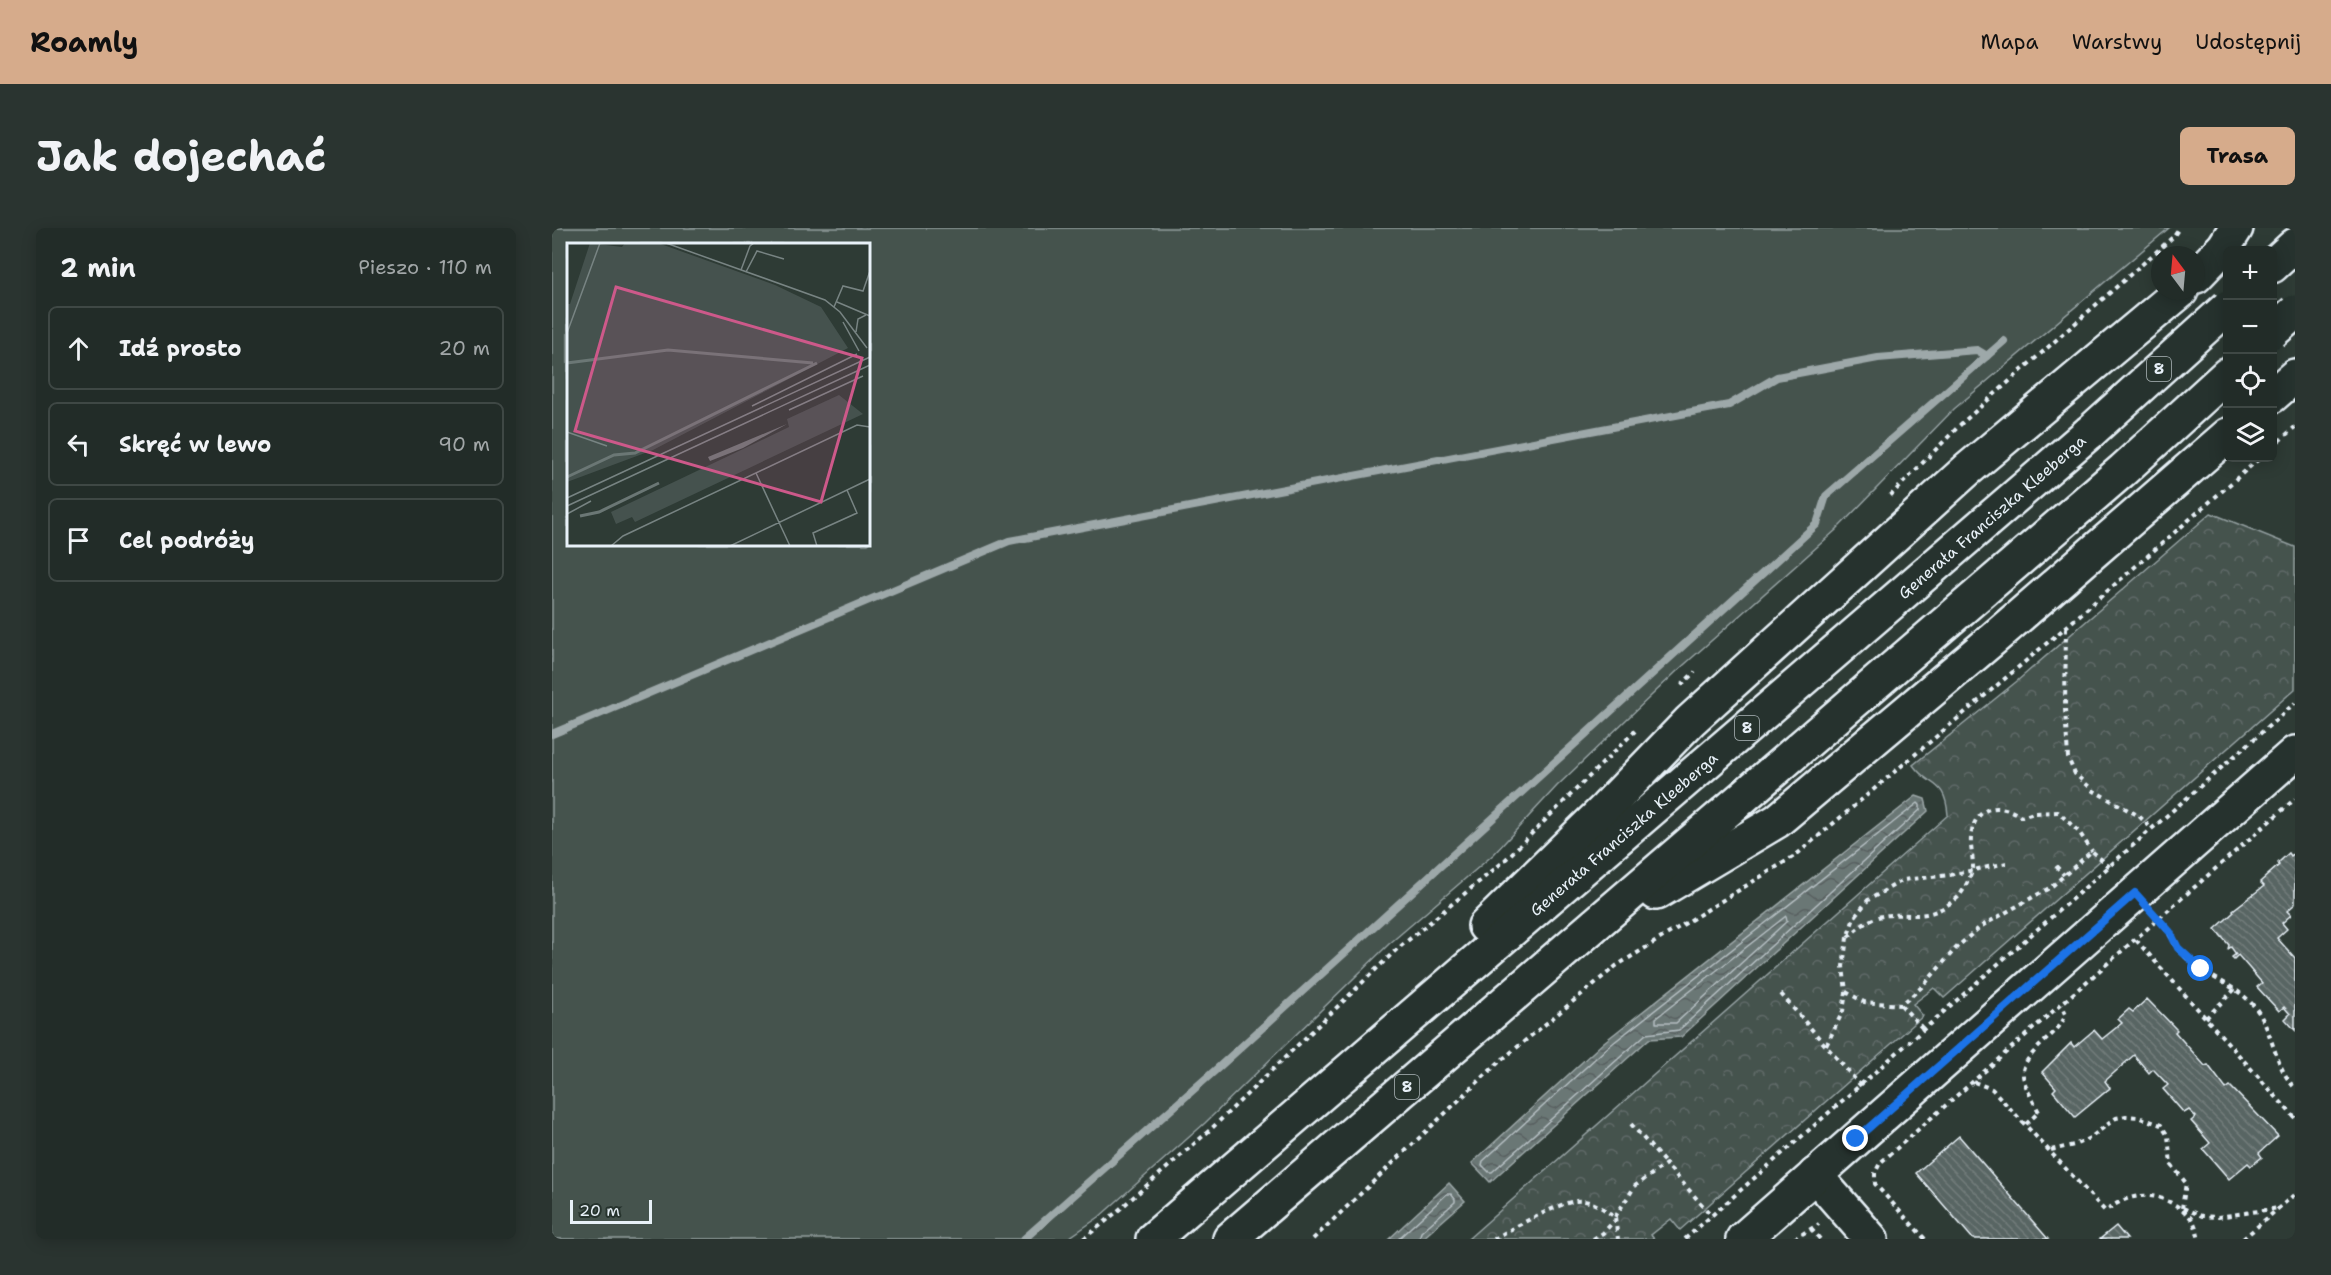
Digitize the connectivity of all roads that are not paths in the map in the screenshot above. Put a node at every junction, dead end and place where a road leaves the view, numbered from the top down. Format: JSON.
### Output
{"nodes":[{"id":1,"x":2236,"y":228,"type":"edge"},
{"id":2,"x":2295,"y":245,"type":"edge"},
{"id":3,"x":2277,"y":261,"type":"edge"},
{"id":4,"x":2205,"y":266,"type":"edge"},
{"id":5,"x":2170,"y":300,"type":"edge"},
{"id":6,"x":2223,"y":312,"type":"edge"},
{"id":7,"x":2295,"y":312,"type":"edge"},
{"id":8,"x":2277,"y":328,"type":"edge"},
{"id":9,"x":2295,"y":376,"type":"edge"},
{"id":10,"x":2223,"y":379,"type":"edge"},
{"id":11,"x":2277,"y":392,"type":"edge"},
{"id":12,"x":2223,"y":439,"type":"edge"},
{"id":13,"x":2295,"y":753,"type":"edge"},
{"id":14,"x":1584,"y":935,"type":"junction"},
{"id":15,"x":1403,"y":1024,"type":"junction"},
{"id":16,"x":1815,"y":1175,"type":"junction"},
{"id":17,"x":1153,"y":1239,"type":"edge"},
{"id":18,"x":1230,"y":1239,"type":"edge"},
{"id":19,"x":1743,"y":1239,"type":"edge"},
{"id":20,"x":1871,"y":1239,"type":"edge"}],
"edges":[{"from":1,"to":4,"type":"main road"},
{"from":2,"to":3,"type":"main road"},
{"from":5,"to":15,"type":"main road"},
{"from":6,"to":15,"type":"main road","name":"Generała Franciszka Kleeberga","number":"8","bridge":true},
{"from":7,"to":8,"type":"main road","bridge":true},
{"from":9,"to":11,"type":"main road"},
{"from":10,"to":14,"type":"main road","number":"8"},
{"from":12,"to":14,"type":"main road"},
{"from":13,"to":16,"type":"main road"},
{"from":14,"to":18,"type":"main road","number":"8"},
{"from":15,"to":17,"type":"main road","name":"Generała Franciszka Kleeberga","number":"8"},
{"from":16,"to":19,"type":"main road"},
{"from":16,"to":20,"type":"main road"}]}
